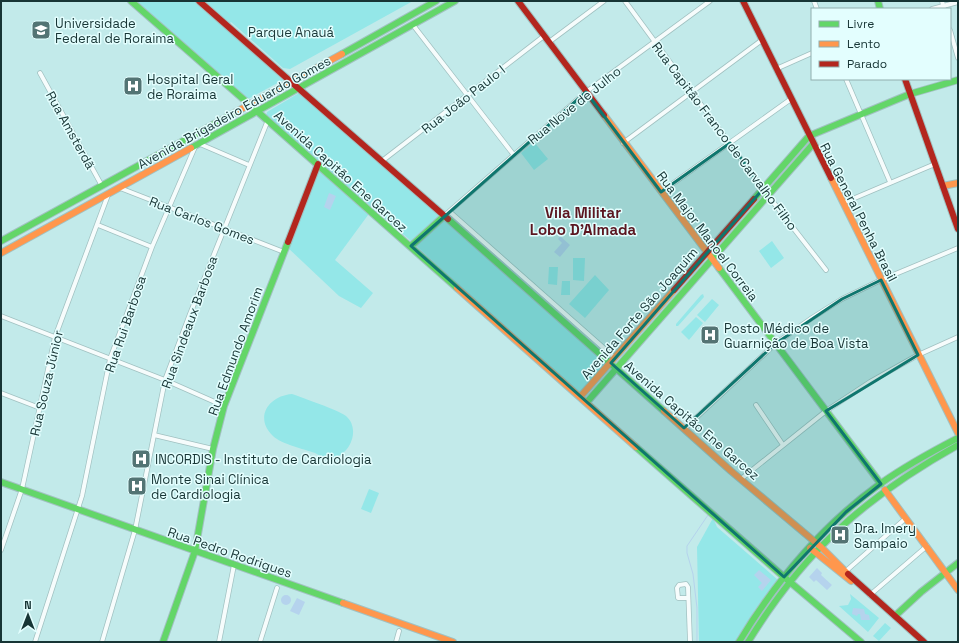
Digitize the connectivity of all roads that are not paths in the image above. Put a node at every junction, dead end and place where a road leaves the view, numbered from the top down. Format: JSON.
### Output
{"nodes":[{"id":1,"x":131,"y":1,"type":"edge"},
{"id":2,"x":199,"y":1,"type":"edge"},
{"id":3,"x":436,"y":1,"type":"edge"},
{"id":4,"x":456,"y":1,"type":"edge"},
{"id":5,"x":518,"y":1,"type":"edge"},
{"id":6,"x":604,"y":1,"type":"edge"},
{"id":7,"x":625,"y":1,"type":"edge"},
{"id":8,"x":710,"y":1,"type":"edge"},
{"id":9,"x":942,"y":1,"type":"edge"},
{"id":10,"x":745,"y":2,"type":"edge"},
{"id":11,"x":958,"y":2,"type":"edge"},
{"id":12,"x":944,"y":8,"type":"edge"},
{"id":13,"x":413,"y":25,"type":"junction"},
{"id":14,"x":951,"y":34,"type":"edge"},
{"id":15,"x":544,"y":36,"type":"junction"},
{"id":16,"x":762,"y":40,"type":"junction"},
{"id":17,"x":655,"y":41,"type":"junction"},
{"id":18,"x":549,"y":42,"type":"junction"},
{"id":19,"x":811,"y":53,"type":"edge"},
{"id":20,"x":958,"y":58,"type":"edge"},
{"id":21,"x":776,"y":69,"type":"junction"},
{"id":22,"x":40,"y":73,"type":"dead end"},
{"id":23,"x":846,"y":80,"type":"edge"},
{"id":24,"x":905,"y":80,"type":"edge"},
{"id":25,"x":958,"y":80,"type":"edge"},
{"id":26,"x":290,"y":81,"type":"junction"},
{"id":27,"x":298,"y":88,"type":"junction"},
{"id":28,"x":586,"y":92,"type":"junction"},
{"id":29,"x":693,"y":93,"type":"junction"},
{"id":30,"x":910,"y":94,"type":"junction"},
{"id":31,"x":468,"y":95,"type":"junction"},
{"id":32,"x":790,"y":99,"type":"junction"},
{"id":33,"x":250,"y":105,"type":"junction"},
{"id":34,"x":258,"y":111,"type":"junction"},
{"id":35,"x":861,"y":114,"type":"junction"},
{"id":36,"x":268,"y":120,"type":"junction"},
{"id":37,"x":809,"y":136,"type":"junction"},
{"id":38,"x":624,"y":143,"type":"junction"},
{"id":39,"x":730,"y":143,"type":"junction"},
{"id":40,"x":813,"y":144,"type":"junction"},
{"id":41,"x":198,"y":145,"type":"junction"},
{"id":42,"x":174,"y":147,"type":"junction"},
{"id":43,"x":514,"y":154,"type":"junction"},
{"id":44,"x":156,"y":156,"type":"junction"},
{"id":45,"x":177,"y":158,"type":"junction"},
{"id":46,"x":382,"y":161,"type":"junction"},
{"id":47,"x":318,"y":164,"type":"junction"},
{"id":48,"x":935,"y":164,"type":"junction"},
{"id":49,"x":249,"y":165,"type":"junction"},
{"id":50,"x":162,"y":166,"type":"junction"},
{"id":51,"x":890,"y":182,"type":"junction"},
{"id":52,"x":958,"y":183,"type":"edge"},
{"id":53,"x":102,"y":186,"type":"junction"},
{"id":54,"x":943,"y":186,"type":"junction"},
{"id":55,"x":120,"y":188,"type":"junction"},
{"id":56,"x":763,"y":189,"type":"junction"},
{"id":57,"x":661,"y":192,"type":"junction"},
{"id":58,"x":108,"y":195,"type":"junction"},
{"id":59,"x":768,"y":195,"type":"junction"},
{"id":60,"x":843,"y":203,"type":"junction"},
{"id":61,"x":169,"y":207,"type":"junction"},
{"id":62,"x":450,"y":212,"type":"junction"},
{"id":63,"x":444,"y":216,"type":"junction"},
{"id":64,"x":46,"y":217,"type":"junction"},
{"id":65,"x":98,"y":225,"type":"junction"},
{"id":66,"x":48,"y":227,"type":"junction"},
{"id":67,"x":224,"y":228,"type":"junction"},
{"id":68,"x":958,"y":229,"type":"edge"},
{"id":69,"x":1,"y":241,"type":"edge"},
{"id":70,"x":410,"y":246,"type":"junction"},
{"id":71,"x":152,"y":248,"type":"junction"},
{"id":72,"x":958,"y":248,"type":"edge"},
{"id":73,"x":284,"y":252,"type":"junction"},
{"id":74,"x":707,"y":252,"type":"junction"},
{"id":75,"x":1,"y":253,"type":"edge"},
{"id":76,"x":712,"y":260,"type":"junction"},
{"id":77,"x":826,"y":270,"type":"dead end"},
{"id":78,"x":881,"y":280,"type":"junction"},
{"id":79,"x":666,"y":299,"type":"junction"},
{"id":80,"x":672,"y":304,"type":"junction"},
{"id":81,"x":1,"y":316,"type":"edge"},
{"id":82,"x":55,"y":336,"type":"junction"},
{"id":83,"x":958,"y":337,"type":"edge"},
{"id":84,"x":775,"y":344,"type":"junction"},
{"id":85,"x":624,"y":348,"type":"junction"},
{"id":86,"x":629,"y":354,"type":"junction"},
{"id":87,"x":918,"y":355,"type":"junction"},
{"id":88,"x":110,"y":359,"type":"junction"},
{"id":89,"x":613,"y":360,"type":"junction"},
{"id":90,"x":616,"y":368,"type":"junction"},
{"id":91,"x":166,"y":380,"type":"junction"},
{"id":92,"x":1,"y":393,"type":"edge"},
{"id":93,"x":580,"y":397,"type":"junction"},
{"id":94,"x":587,"y":402,"type":"junction"},
{"id":95,"x":756,"y":405,"type":"dead end"},
{"id":96,"x":224,"y":406,"type":"junction"},
{"id":97,"x":40,"y":408,"type":"junction"},
{"id":98,"x":826,"y":411,"type":"junction"},
{"id":99,"x":684,"y":428,"type":"junction"},
{"id":100,"x":958,"y":433,"type":"edge"},
{"id":101,"x":154,"y":435,"type":"junction"},
{"id":102,"x":958,"y":438,"type":"edge"},
{"id":103,"x":783,"y":445,"type":"junction"},
{"id":104,"x":958,"y":445,"type":"edge"},
{"id":105,"x":214,"y":449,"type":"junction"},
{"id":106,"x":741,"y":479,"type":"junction"},
{"id":107,"x":1,"y":482,"type":"edge"},
{"id":108,"x":881,"y":484,"type":"junction"},
{"id":109,"x":22,"y":489,"type":"junction"},
{"id":110,"x":885,"y":490,"type":"junction"},
{"id":111,"x":77,"y":509,"type":"junction"},
{"id":112,"x":906,"y":518,"type":"junction"},
{"id":113,"x":135,"y":530,"type":"junction"},
{"id":114,"x":3,"y":539,"type":"edge"},
{"id":115,"x":818,"y":545,"type":"junction"},
{"id":116,"x":927,"y":546,"type":"junction"},
{"id":117,"x":810,"y":548,"type":"junction"},
{"id":118,"x":1,"y":550,"type":"edge"},
{"id":119,"x":195,"y":551,"type":"junction"},
{"id":120,"x":816,"y":552,"type":"junction"},
{"id":121,"x":958,"y":563,"type":"edge"},
{"id":122,"x":234,"y":565,"type":"junction"},
{"id":123,"x":846,"y":571,"type":"junction"},
{"id":124,"x":945,"y":572,"type":"junction"},
{"id":125,"x":784,"y":577,"type":"junction"},
{"id":126,"x":790,"y":581,"type":"junction"},
{"id":127,"x":276,"y":588,"type":"dead end"},
{"id":128,"x":958,"y":590,"type":"edge"},
{"id":129,"x":870,"y":595,"type":"junction"},
{"id":130,"x":688,"y":598,"type":"dead end"},
{"id":131,"x":895,"y":616,"type":"junction"},
{"id":132,"x":399,"y":631,"type":"dead end"},
{"id":133,"x":35,"y":642,"type":"edge"},
{"id":134,"x":102,"y":642,"type":"edge"},
{"id":135,"x":163,"y":642,"type":"edge"},
{"id":136,"x":218,"y":642,"type":"edge"},
{"id":137,"x":260,"y":642,"type":"edge"},
{"id":138,"x":396,"y":642,"type":"edge"},
{"id":139,"x":453,"y":642,"type":"edge"},
{"id":140,"x":690,"y":642,"type":"edge"},
{"id":141,"x":739,"y":642,"type":"edge"},
{"id":142,"x":748,"y":642,"type":"edge"},
{"id":143,"x":861,"y":642,"type":"edge"},
{"id":144,"x":924,"y":642,"type":"edge"}],
"edges":[{"from":1,"to":33,"type":"main road","name":"Avenida Capitão Ene Garcez"},
{"from":2,"to":26,"type":"main road","name":"Avenida Capitão Ene Garcez"},
{"from":3,"to":26,"type":"main road","name":"Avenida Brigadeiro Eduardo Gomes"},
{"from":4,"to":13,"type":"main road","name":"Avenida Brigadeiro Eduardo Gomes"},
{"from":5,"to":15,"type":"main road","name":"Rua Major Manoel Correia"},
{"from":6,"to":18,"type":"street"},
{"from":7,"to":17,"type":"street","name":"Rua Capitão Franco de Carvalho Filho"},
{"from":8,"to":17,"type":"street","name":"Rua Nove de Julho"},
{"from":9,"to":12,"type":"street"},
{"from":10,"to":16,"type":"main road","name":"Rua General Penha Brasil"},
{"from":11,"to":12,"type":"street"},
{"from":13,"to":27,"type":"main road","name":"Avenida Brigadeiro Eduardo Gomes"},
{"from":13,"to":31,"type":"street"},
{"from":14,"to":20,"type":"street"},
{"from":15,"to":18,"type":"main road","name":"Rua Major Manoel Correia"},
{"from":15,"to":31,"type":"street","name":"Rua João Paulo I"},
{"from":16,"to":21,"type":"main road","name":"Rua General Penha Brasil"},
{"from":16,"to":29,"type":"street"},
{"from":17,"to":28,"type":"street","name":"Rua Nove de Julho"},
{"from":17,"to":29,"type":"street","name":"Rua Capitão Franco de Carvalho Filho"},
{"from":18,"to":28,"type":"main road","name":"Rua Major Manoel Correia"},
{"from":19,"to":21,"type":"street"},
{"from":21,"to":32,"type":"main road","name":"Rua General Penha Brasil"},
{"from":22,"to":53,"type":"street","name":"Rua Amsterdã"},
{"from":23,"to":35,"type":"street"},
{"from":24,"to":30,"type":"main road"},
{"from":25,"to":30,"type":"main road"},
{"from":26,"to":27,"type":"main road","name":"Avenida Capitão Ene Garcez"},
{"from":26,"to":33,"type":"main road","name":"Avenida Brigadeiro Eduardo Gomes"},
{"from":27,"to":34,"type":"main road","name":"Avenida Brigadeiro Eduardo Gomes"},
{"from":27,"to":46,"type":"main road","name":"Avenida Capitão Ene Garcez"},
{"from":28,"to":38,"type":"main road","name":"Rua Major Manoel Correia"},
{"from":28,"to":43,"type":"street","name":"Rua Nove de Julho"},
{"from":29,"to":38,"type":"street"},
{"from":29,"to":39,"type":"street","name":"Rua Capitão Franco de Carvalho Filho"},
{"from":30,"to":35,"type":"main road"},
{"from":30,"to":48,"type":"main road"},
{"from":31,"to":43,"type":"street"},
{"from":31,"to":46,"type":"street","name":"Rua João Paulo I"},
{"from":32,"to":37,"type":"main road","name":"Rua General Penha Brasil"},
{"from":32,"to":39,"type":"street"},
{"from":33,"to":34,"type":"main road","name":"Avenida Capitão Ene Garcez"},
{"from":33,"to":42,"type":"main road","name":"Avenida Brigadeiro Eduardo Gomes"},
{"from":34,"to":36,"type":"main road","name":"Avenida Capitão Ene Garcez"},
{"from":34,"to":41,"type":"main road","name":"Avenida Brigadeiro Eduardo Gomes"},
{"from":35,"to":37,"type":"main road"},
{"from":35,"to":51,"type":"street"},
{"from":36,"to":47,"type":"main road","name":"Avenida Capitão Ene Garcez"},
{"from":36,"to":49,"type":"street","name":"Rua Sindeaux Barbosa"},
{"from":37,"to":40,"type":"main road","name":"Rua General Penha Brasil"},
{"from":37,"to":56,"type":"main road","name":"Avenida Forte São Joaquim"},
{"from":38,"to":57,"type":"main road","name":"Rua Major Manoel Correia"},
{"from":39,"to":56,"type":"street","name":"Rua Capitão Franco de Carvalho Filho"},
{"from":39,"to":57,"type":"street"},
{"from":40,"to":59,"type":"main road","name":"Avenida Forte São Joaquim"},
{"from":40,"to":60,"type":"main road","name":"Rua General Penha Brasil"},
{"from":41,"to":45,"type":"main road","name":"Avenida Brigadeiro Eduardo Gomes"},
{"from":41,"to":49,"type":"street"},
{"from":41,"to":61,"type":"street","name":"Rua Rui Barbosa"},
{"from":42,"to":44,"type":"main road","name":"Avenida Brigadeiro Eduardo Gomes"},
{"from":42,"to":45,"type":"main road"},
{"from":43,"to":62,"type":"street","name":"Rua Nove de Julho"},
{"from":44,"to":50,"type":"main road"},
{"from":44,"to":53,"type":"main road","name":"Avenida Brigadeiro Eduardo Gomes"},
{"from":45,"to":50,"type":"main road","name":"Avenida Brigadeiro Eduardo Gomes"},
{"from":46,"to":63,"type":"main road","name":"Avenida Capitão Ene Garcez"},
{"from":47,"to":70,"type":"main road","name":"Avenida Capitão Ene Garcez"},
{"from":47,"to":73,"type":"main road","name":"Rua Edmundo Amorim"},
{"from":48,"to":51,"type":"street"},
{"from":48,"to":54,"type":"main road"},
{"from":49,"to":67,"type":"street","name":"Rua Sindeaux Barbosa"},
{"from":50,"to":55,"type":"main road","name":"Avenida Brigadeiro Eduardo Gomes"},
{"from":51,"to":60,"type":"street"},
{"from":52,"to":54,"type":"main road"},
{"from":53,"to":64,"type":"main road","name":"Avenida Brigadeiro Eduardo Gomes"},
{"from":54,"to":68,"type":"main road"},
{"from":55,"to":58,"type":"main road","name":"Avenida Brigadeiro Eduardo Gomes"},
{"from":55,"to":61,"type":"street","name":"Rua Carlos Gomes"},
{"from":56,"to":59,"type":"street","name":"Rua Capitão Franco de Carvalho Filho"},
{"from":56,"to":74,"type":"main road","name":"Avenida Forte São Joaquim"},
{"from":57,"to":74,"type":"main road","name":"Rua Major Manoel Correia"},
{"from":58,"to":65,"type":"street","name":"Rua Souza Júnior"},
{"from":58,"to":66,"type":"main road","name":"Avenida Brigadeiro Eduardo Gomes"},
{"from":59,"to":76,"type":"main road","name":"Avenida Forte São Joaquim"},
{"from":59,"to":77,"type":"street","name":"Rua Capitão Franco de Carvalho Filho"},
{"from":60,"to":78,"type":"main road","name":"Rua General Penha Brasil"},
{"from":61,"to":67,"type":"street","name":"Rua Carlos Gomes"},
{"from":61,"to":71,"type":"street","name":"Rua Rui Barbosa"},
{"from":62,"to":63,"type":"street","name":"Rua Nove de Julho"},
{"from":62,"to":89,"type":"street","name":"Avenida Capitão Ene Garcez"},
{"from":63,"to":70,"type":"main road","name":"Avenida Capitão Ene Garcez"},
{"from":63,"to":89,"type":"main road","name":"Avenida Capitão Ene Garcez"},
{"from":64,"to":66,"type":"main road"},
{"from":64,"to":69,"type":"main road","name":"Avenida Brigadeiro Eduardo Gomes"},
{"from":65,"to":71,"type":"street"},
{"from":65,"to":82,"type":"street","name":"Rua Souza Júnior"},
{"from":66,"to":75,"type":"main road","name":"Avenida Brigadeiro Eduardo Gomes"},
{"from":67,"to":73,"type":"street","name":"Rua Carlos Gomes"},
{"from":67,"to":91,"type":"street","name":"Rua Sindeaux Barbosa"},
{"from":70,"to":93,"type":"main road","name":"Avenida Capitão Ene Garcez"},
{"from":71,"to":88,"type":"street","name":"Rua Rui Barbosa"},
{"from":72,"to":78,"type":"street"},
{"from":73,"to":96,"type":"main road","name":"Rua Edmundo Amorim"},
{"from":74,"to":76,"type":"main road","name":"Rua Major Manoel Correia"},
{"from":74,"to":79,"type":"main road","name":"Avenida Forte São Joaquim"},
{"from":76,"to":80,"type":"main road","name":"Avenida Forte São Joaquim"},
{"from":76,"to":84,"type":"main road","name":"Rua Major Manoel Correia"},
{"from":78,"to":84,"type":"street"},
{"from":78,"to":87,"type":"main road","name":"Rua General Penha Brasil"},
{"from":79,"to":80,"type":"main road"},
{"from":79,"to":85,"type":"main road","name":"Avenida Forte São Joaquim"},
{"from":80,"to":86,"type":"main road","name":"Avenida Forte São Joaquim"},
{"from":81,"to":82,"type":"street"},
{"from":82,"to":88,"type":"street"},
{"from":82,"to":97,"type":"street","name":"Rua Souza Júnior"},
{"from":83,"to":87,"type":"street"},
{"from":84,"to":98,"type":"main road","name":"Rua Major Manoel Correia"},
{"from":84,"to":99,"type":"street"},
{"from":85,"to":86,"type":"main road"},
{"from":85,"to":89,"type":"main road","name":"Avenida Forte São Joaquim"},
{"from":86,"to":90,"type":"main road","name":"Avenida Forte São Joaquim"},
{"from":87,"to":98,"type":"street"},
{"from":87,"to":100,"type":"main road","name":"Rua General Penha Brasil"},
{"from":88,"to":91,"type":"street"},
{"from":88,"to":111,"type":"street","name":"Rua Rui Barbosa"},
{"from":89,"to":90,"type":"main road","name":"Avenida Capitão Ene Garcez"},
{"from":89,"to":93,"type":"main road","name":"Avenida Forte São Joaquim"},
{"from":90,"to":94,"type":"main road","name":"Avenida Forte São Joaquim"},
{"from":90,"to":99,"type":"main road","name":"Avenida Capitão Ene Garcez"},
{"from":91,"to":96,"type":"street"},
{"from":91,"to":101,"type":"street","name":"Rua Sindeaux Barbosa"},
{"from":92,"to":97,"type":"street"},
{"from":93,"to":94,"type":"main road","name":"Avenida Capitão Ene Garcez"},
{"from":94,"to":125,"type":"main road","name":"Avenida Capitão Ene Garcez"},
{"from":95,"to":103,"type":"street"},
{"from":96,"to":105,"type":"main road","name":"Rua Edmundo Amorim"},
{"from":97,"to":109,"type":"street","name":"Rua Souza Júnior"},
{"from":98,"to":103,"type":"street"},
{"from":98,"to":108,"type":"main road","name":"Rua Major Manoel Correia"},
{"from":99,"to":106,"type":"main road","name":"Avenida Capitão Ene Garcez"},
{"from":101,"to":105,"type":"street"},
{"from":101,"to":113,"type":"street","name":"Rua Sindeaux Barbosa"},
{"from":102,"to":108,"type":"main road"},
{"from":103,"to":106,"type":"street"},
{"from":104,"to":110,"type":"main road"},
{"from":105,"to":119,"type":"main road","name":"Rua Edmundo Amorim"},
{"from":106,"to":115,"type":"main road","name":"Avenida Capitão Ene Garcez"},
{"from":107,"to":109,"type":"main road","name":"Rua Pedro Rodrigues"},
{"from":108,"to":115,"type":"main road"},
{"from":109,"to":111,"type":"main road","name":"Rua Pedro Rodrigues"},
{"from":109,"to":114,"type":"street","name":"Rua Souza Júnior"},
{"from":110,"to":112,"type":"main road"},
{"from":110,"to":115,"type":"main road"},
{"from":111,"to":113,"type":"main road","name":"Rua Pedro Rodrigues"},
{"from":111,"to":133,"type":"street","name":"Rua Rui Barbosa"},
{"from":112,"to":116,"type":"main road"},
{"from":112,"to":123,"type":"street"},
{"from":113,"to":119,"type":"main road","name":"Rua Pedro Rodrigues"},
{"from":113,"to":134,"type":"street","name":"Rua Sindeaux Barbosa"},
{"from":114,"to":118,"type":"street","name":"Rua Souza Júnior"},
{"from":115,"to":117,"type":"main road"},
{"from":115,"to":120,"type":"main road"},
{"from":115,"to":123,"type":"main road","name":"Avenida Capitão Ene Garcez"},
{"from":116,"to":124,"type":"main road"},
{"from":116,"to":129,"type":"street"},
{"from":117,"to":120,"type":"main road"},
{"from":117,"to":125,"type":"main road"},
{"from":119,"to":122,"type":"main road","name":"Rua Pedro Rodrigues"},
{"from":119,"to":135,"type":"main road","name":"Rua Edmundo Amorim"},
{"from":120,"to":126,"type":"main road"},
{"from":120,"to":129,"type":"main road"},
{"from":121,"to":124,"type":"main road"},
{"from":122,"to":136,"type":"street"},
{"from":122,"to":139,"type":"main road","name":"Rua Pedro Rodrigues"},
{"from":123,"to":129,"type":"main road","name":"Avenida Capitão Ene Garcez"},
{"from":124,"to":128,"type":"main road"},
{"from":124,"to":131,"type":"main road"},
{"from":125,"to":126,"type":"main road","name":"Avenida Capitão Ene Garcez"},
{"from":125,"to":141,"type":"main road"},
{"from":126,"to":142,"type":"main road"},
{"from":126,"to":143,"type":"main road","name":"Avenida Capitão Ene Garcez"},
{"from":127,"to":137,"type":"street"},
{"from":129,"to":131,"type":"main road","name":"Avenida Capitão Ene Garcez"},
{"from":130,"to":140,"type":"street"},
{"from":131,"to":144,"type":"main road","name":"Avenida Capitão Ene Garcez"},
{"from":132,"to":138,"type":"street"}]}
